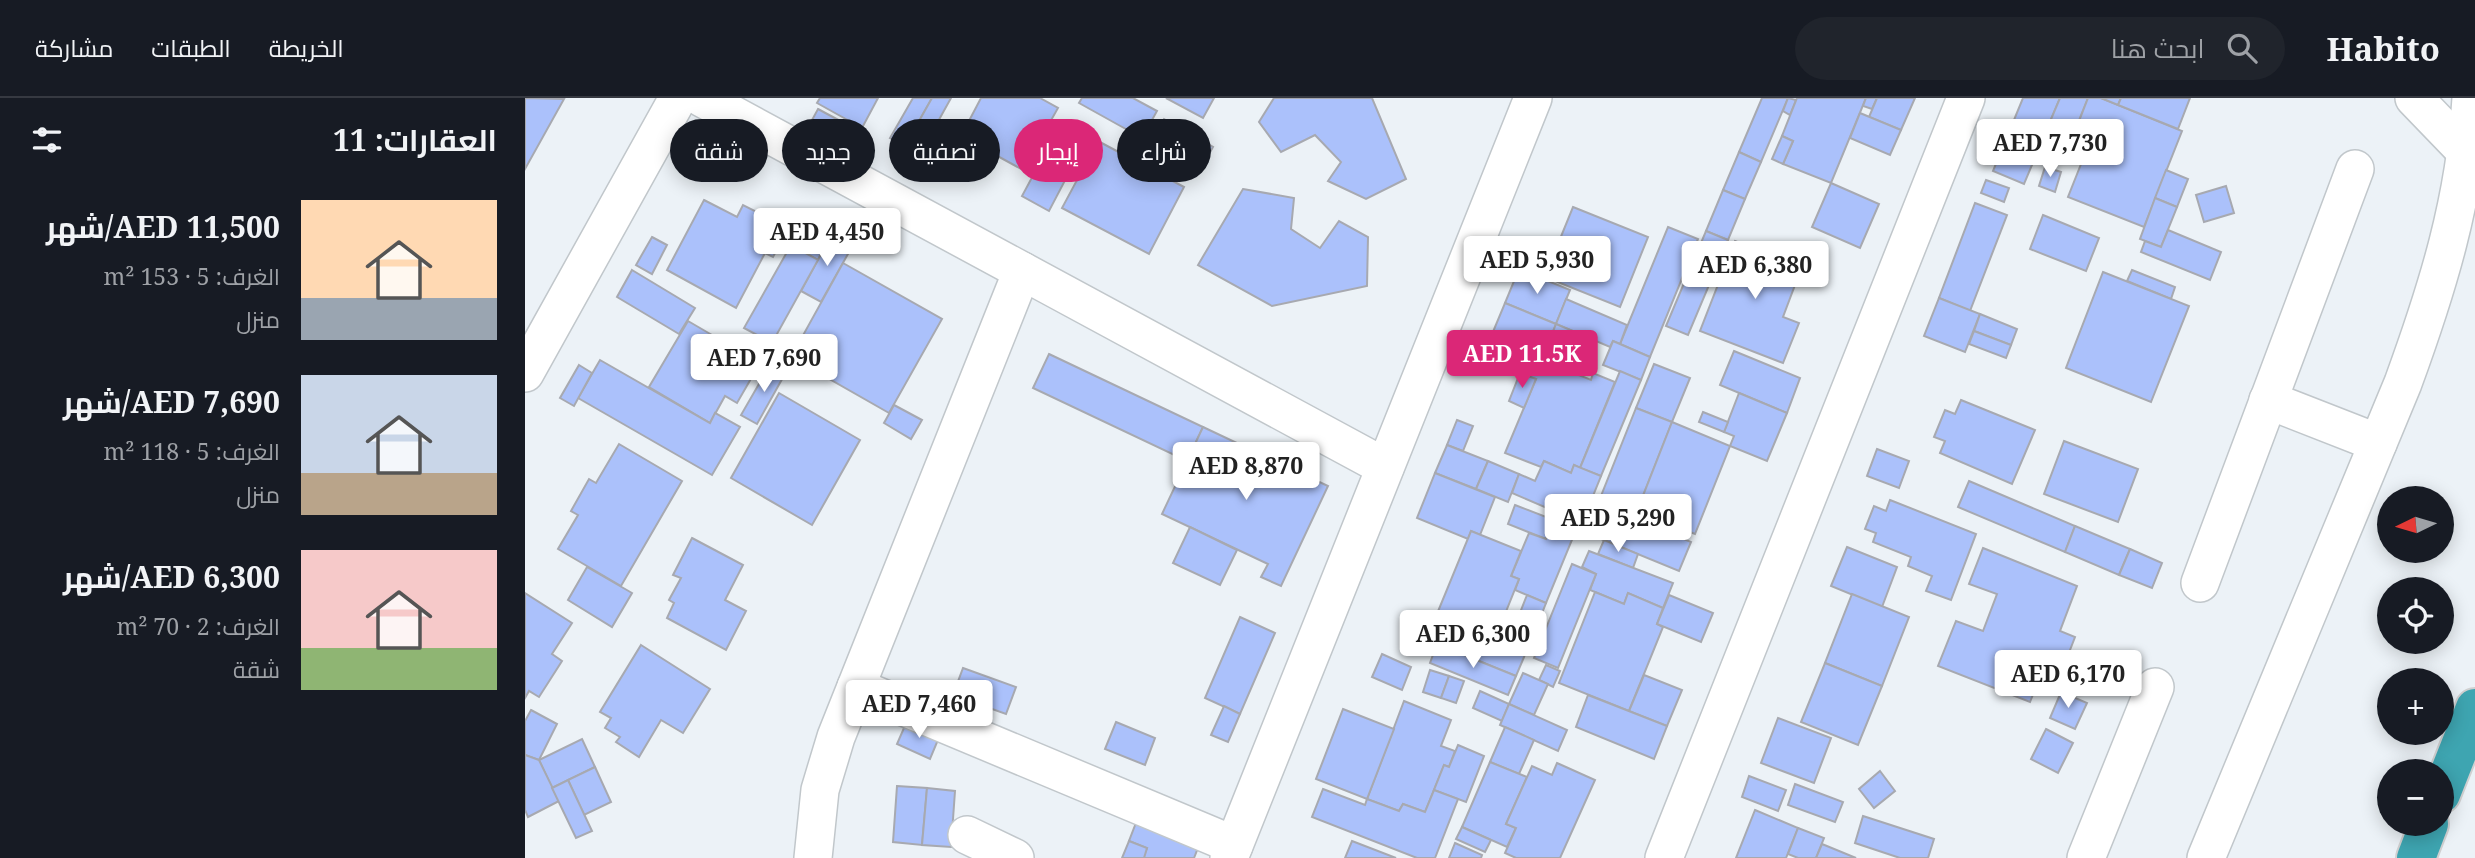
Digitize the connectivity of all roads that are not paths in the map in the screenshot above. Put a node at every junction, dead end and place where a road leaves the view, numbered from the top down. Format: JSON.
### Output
{"nodes":[{"id":1,"x":678,"y":98,"type":"edge"},
{"id":2,"x":702,"y":98,"type":"edge"},
{"id":3,"x":1533,"y":98,"type":"edge"},
{"id":4,"x":1966,"y":98,"type":"edge"},
{"id":5,"x":2414,"y":98,"type":"edge"},
{"id":6,"x":2471,"y":98,"type":"edge"},
{"id":7,"x":2468,"y":154,"type":"junction"},
{"id":8,"x":2355,"y":169,"type":"dead end"},
{"id":9,"x":1023,"y":271,"type":"junction"},
{"id":10,"x":525,"y":373,"type":"edge"},
{"id":11,"x":2268,"y":400,"type":"junction"},
{"id":12,"x":2378,"y":443,"type":"junction"},
{"id":13,"x":1385,"y":467,"type":"junction"},
{"id":14,"x":2200,"y":583,"type":"dead end"},
{"id":15,"x":856,"y":687,"type":"junction"},
{"id":16,"x":2155,"y":687,"type":"dead end"},
{"id":17,"x":2475,"y":708,"type":"edge"},
{"id":18,"x":2454,"y":761,"type":"edge"},
{"id":19,"x":967,"y":835,"type":"dead end"},
{"id":20,"x":2424,"y":836,"type":"edge"},
{"id":21,"x":1232,"y":851,"type":"edge"},
{"id":22,"x":813,"y":858,"type":"edge"},
{"id":23,"x":1015,"y":858,"type":"edge"},
{"id":24,"x":1664,"y":858,"type":"edge"},
{"id":25,"x":2086,"y":858,"type":"edge"},
{"id":26,"x":2206,"y":858,"type":"edge"},
{"id":27,"x":2416,"y":858,"type":"edge"}],
"edges":[{"from":1,"to":10,"type":"street"},
{"from":2,"to":9,"type":"street"},
{"from":3,"to":13,"type":"street"},
{"from":4,"to":24,"type":"street"},
{"from":5,"to":7,"type":"street"},
{"from":6,"to":7,"type":"street"},
{"from":7,"to":12,"type":"street"},
{"from":8,"to":11,"type":"street"},
{"from":9,"to":13,"type":"street"},
{"from":9,"to":15,"type":"street"},
{"from":11,"to":12,"type":"street"},
{"from":11,"to":14,"type":"street"},
{"from":12,"to":26,"type":"street"},
{"from":13,"to":21,"type":"street"},
{"from":15,"to":21,"type":"street"},
{"from":15,"to":22,"type":"street"},
{"from":16,"to":25,"type":"street"},
{"from":17,"to":18,"type":"highway"},
{"from":19,"to":23,"type":"street"},
{"from":20,"to":27,"type":"highway"}]}
